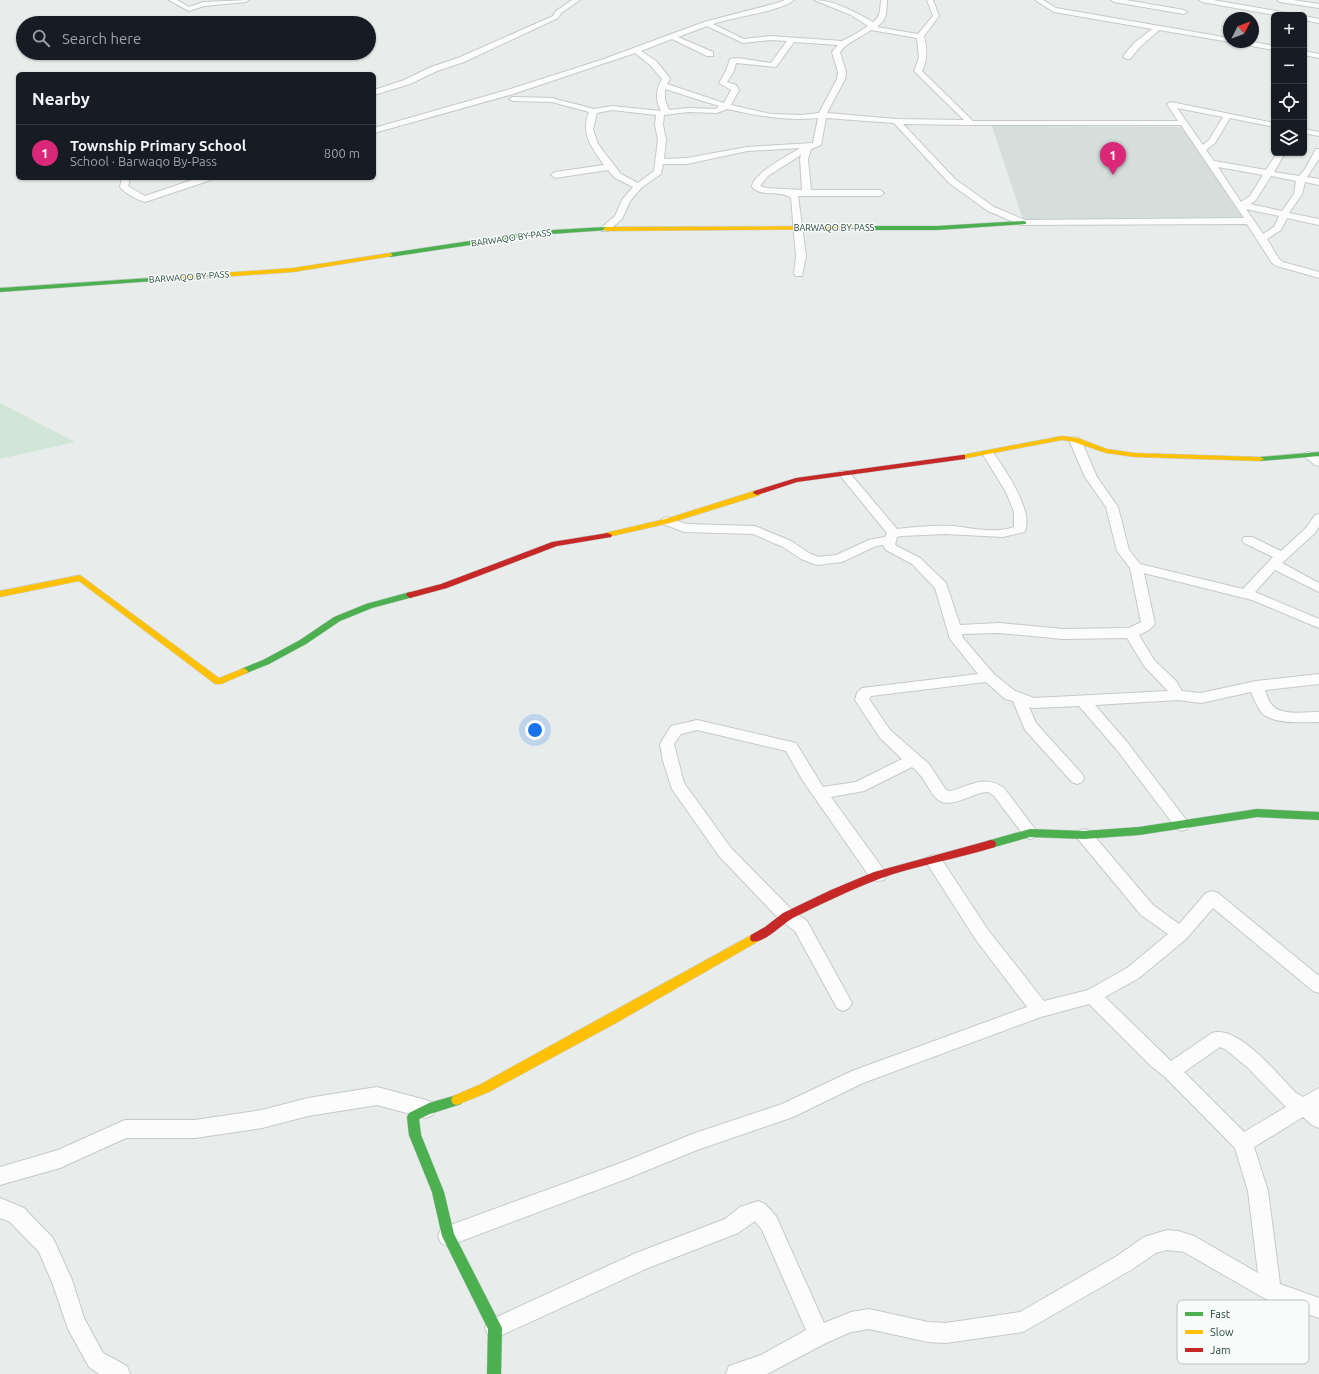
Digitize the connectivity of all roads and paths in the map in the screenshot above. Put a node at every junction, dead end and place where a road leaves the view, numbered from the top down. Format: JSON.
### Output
{"nodes":[{"id":1,"x":172,"y":0,"type":"edge"},
{"id":2,"x":246,"y":0,"type":"edge"},
{"id":3,"x":577,"y":0,"type":"edge"},
{"id":4,"x":791,"y":0,"type":"edge"},
{"id":5,"x":817,"y":0,"type":"edge"},
{"id":6,"x":884,"y":0,"type":"edge"},
{"id":7,"x":930,"y":0,"type":"edge"},
{"id":8,"x":1038,"y":0,"type":"edge"},
{"id":9,"x":1114,"y":0,"type":"edge"},
{"id":10,"x":1202,"y":0,"type":"edge"},
{"id":11,"x":1275,"y":0,"type":"edge"},
{"id":12,"x":1280,"y":0,"type":"edge"},
{"id":13,"x":1319,"y":6,"type":"edge"},
{"id":14,"x":1267,"y":11,"type":"junction"},
{"id":15,"x":1272,"y":12,"type":"edge"},
{"id":16,"x":1307,"y":19,"type":"edge"},
{"id":17,"x":1319,"y":21,"type":"edge"},
{"id":18,"x":706,"y":23,"type":"junction"},
{"id":19,"x":1171,"y":25,"type":"junction"},
{"id":20,"x":872,"y":27,"type":"junction"},
{"id":21,"x":1158,"y":27,"type":"junction"},
{"id":22,"x":670,"y":36,"type":"junction"},
{"id":23,"x":920,"y":36,"type":"junction"},
{"id":24,"x":1223,"y":38,"type":"edge"},
{"id":25,"x":792,"y":40,"type":"junction"},
{"id":26,"x":843,"y":44,"type":"junction"},
{"id":27,"x":1259,"y":45,"type":"edge"},
{"id":28,"x":1271,"y":47,"type":"edge"},
{"id":29,"x":637,"y":51,"type":"junction"},
{"id":30,"x":710,"y":54,"type":"dead end"},
{"id":31,"x":1307,"y":54,"type":"edge"},
{"id":32,"x":1319,"y":56,"type":"edge"},
{"id":33,"x":1127,"y":57,"type":"dead end"},
{"id":34,"x":662,"y":85,"type":"junction"},
{"id":35,"x":376,"y":92,"type":"edge"},
{"id":36,"x":512,"y":98,"type":"dead end"},
{"id":37,"x":726,"y":106,"type":"junction"},
{"id":38,"x":594,"y":111,"type":"junction"},
{"id":39,"x":663,"y":112,"type":"junction"},
{"id":40,"x":822,"y":115,"type":"junction"},
{"id":41,"x":1228,"y":115,"type":"junction"},
{"id":42,"x":896,"y":121,"type":"junction"},
{"id":43,"x":971,"y":123,"type":"junction"},
{"id":44,"x":1182,"y":123,"type":"junction"},
{"id":45,"x":1271,"y":124,"type":"edge"},
{"id":46,"x":376,"y":130,"type":"edge"},
{"id":47,"x":1307,"y":132,"type":"edge"},
{"id":48,"x":1319,"y":134,"type":"edge"},
{"id":49,"x":809,"y":147,"type":"junction"},
{"id":50,"x":1202,"y":149,"type":"junction"},
{"id":51,"x":1319,"y":152,"type":"edge"},
{"id":52,"x":1279,"y":156,"type":"edge"},
{"id":53,"x":660,"y":162,"type":"junction"},
{"id":54,"x":1210,"y":163,"type":"junction"},
{"id":55,"x":609,"y":167,"type":"junction"},
{"id":56,"x":1268,"y":172,"type":"junction"},
{"id":57,"x":555,"y":175,"type":"dead end"},
{"id":58,"x":1301,"y":178,"type":"junction"},
{"id":59,"x":126,"y":180,"type":"edge"},
{"id":60,"x":201,"y":180,"type":"edge"},
{"id":61,"x":1319,"y":182,"type":"edge"},
{"id":62,"x":638,"y":186,"type":"junction"},
{"id":63,"x":790,"y":192,"type":"junction"},
{"id":64,"x":807,"y":192,"type":"junction"},
{"id":65,"x":880,"y":193,"type":"dead end"},
{"id":66,"x":1242,"y":207,"type":"junction"},
{"id":67,"x":1284,"y":214,"type":"junction"},
{"id":68,"x":1250,"y":221,"type":"junction"},
{"id":69,"x":1319,"y":222,"type":"edge"},
{"id":70,"x":1024,"y":223,"type":"junction"},
{"id":71,"x":798,"y":228,"type":"junction"},
{"id":72,"x":606,"y":229,"type":"junction"},
{"id":73,"x":1261,"y":239,"type":"junction"},
{"id":74,"x":799,"y":274,"type":"dead end"},
{"id":75,"x":1319,"y":275,"type":"edge"},
{"id":76,"x":0,"y":290,"type":"edge"},
{"id":77,"x":1075,"y":440,"type":"junction"},
{"id":78,"x":988,"y":453,"type":"junction"},
{"id":79,"x":1314,"y":455,"type":"edge"},
{"id":80,"x":1319,"y":463,"type":"edge"},
{"id":81,"x":844,"y":473,"type":"junction"},
{"id":82,"x":1319,"y":518,"type":"edge"},
{"id":83,"x":667,"y":521,"type":"junction"},
{"id":84,"x":892,"y":536,"type":"junction"},
{"id":85,"x":1248,"y":540,"type":"dead end"},
{"id":86,"x":1277,"y":560,"type":"junction"},
{"id":87,"x":1136,"y":568,"type":"junction"},
{"id":88,"x":1319,"y":588,"type":"edge"},
{"id":89,"x":0,"y":594,"type":"edge"},
{"id":90,"x":1246,"y":594,"type":"junction"},
{"id":91,"x":1319,"y":624,"type":"edge"},
{"id":92,"x":954,"y":630,"type":"junction"},
{"id":93,"x":1131,"y":633,"type":"junction"},
{"id":94,"x":989,"y":677,"type":"junction"},
{"id":95,"x":1319,"y":679,"type":"edge"},
{"id":96,"x":1256,"y":686,"type":"junction"},
{"id":97,"x":1178,"y":695,"type":"junction"},
{"id":98,"x":1019,"y":699,"type":"junction"},
{"id":99,"x":1083,"y":701,"type":"junction"},
{"id":100,"x":1319,"y":717,"type":"edge"},
{"id":101,"x":913,"y":760,"type":"junction"},
{"id":102,"x":1078,"y":778,"type":"dead end"},
{"id":103,"x":820,"y":793,"type":"junction"},
{"id":104,"x":1319,"y":816,"type":"edge"},
{"id":105,"x":1182,"y":825,"type":"junction"},
{"id":106,"x":1030,"y":833,"type":"junction"},
{"id":107,"x":1084,"y":835,"type":"junction"},
{"id":108,"x":934,"y":861,"type":"junction"},
{"id":109,"x":878,"y":875,"type":"junction"},
{"id":110,"x":787,"y":916,"type":"junction"},
{"id":111,"x":1180,"y":934,"type":"junction"},
{"id":112,"x":1319,"y":986,"type":"edge"},
{"id":113,"x":1092,"y":996,"type":"junction"},
{"id":114,"x":843,"y":1003,"type":"dead end"},
{"id":115,"x":1040,"y":1010,"type":"junction"},
{"id":116,"x":1171,"y":1071,"type":"junction"},
{"id":117,"x":1311,"y":1102,"type":"edge"},
{"id":118,"x":426,"y":1109,"type":"junction"},
{"id":119,"x":1319,"y":1119,"type":"edge"},
{"id":120,"x":1243,"y":1143,"type":"junction"},
{"id":121,"x":0,"y":1176,"type":"edge"},
{"id":122,"x":0,"y":1208,"type":"edge"},
{"id":123,"x":448,"y":1236,"type":"junction"},
{"id":124,"x":1271,"y":1292,"type":"junction"},
{"id":125,"x":1295,"y":1300,"type":"edge"},
{"id":126,"x":1309,"y":1305,"type":"edge"},
{"id":127,"x":1319,"y":1308,"type":"edge"},
{"id":128,"x":495,"y":1328,"type":"junction"},
{"id":129,"x":819,"y":1335,"type":"junction"},
{"id":130,"x":119,"y":1374,"type":"edge"},
{"id":131,"x":494,"y":1374,"type":"edge"},
{"id":132,"x":736,"y":1374,"type":"edge"}],
"edges":[{"from":1,"to":2,"type":"street"},
{"from":3,"to":35,"type":"street"},
{"from":4,"to":18,"type":"street"},
{"from":5,"to":20,"type":"street"},
{"from":6,"to":20,"type":"street"},
{"from":7,"to":23,"type":"street"},
{"from":8,"to":21,"type":"street"},
{"from":9,"to":19,"type":"street"},
{"from":10,"to":14,"type":"street"},
{"from":11,"to":14,"type":"street"},
{"from":12,"to":13,"type":"street"},
{"from":14,"to":15,"type":"street"},
{"from":16,"to":17,"type":"street"},
{"from":18,"to":22,"type":"street"},
{"from":18,"to":25,"type":"street"},
{"from":19,"to":21,"type":"street"},
{"from":19,"to":24,"type":"street"},
{"from":20,"to":23,"type":"street"},
{"from":20,"to":26,"type":"street"},
{"from":21,"to":33,"type":"street"},
{"from":22,"to":29,"type":"street"},
{"from":22,"to":30,"type":"street"},
{"from":23,"to":43,"type":"street"},
{"from":25,"to":26,"type":"street"},
{"from":25,"to":37,"type":"street"},
{"from":26,"to":40,"type":"street"},
{"from":27,"to":28,"type":"street"},
{"from":29,"to":34,"type":"street"},
{"from":29,"to":46,"type":"street"},
{"from":31,"to":32,"type":"street"},
{"from":34,"to":37,"type":"street"},
{"from":34,"to":39,"type":"street"},
{"from":36,"to":38,"type":"street"},
{"from":37,"to":39,"type":"street"},
{"from":37,"to":40,"type":"street"},
{"from":38,"to":39,"type":"street"},
{"from":38,"to":55,"type":"street"},
{"from":39,"to":53,"type":"street"},
{"from":40,"to":42,"type":"street"},
{"from":40,"to":49,"type":"street"},
{"from":41,"to":44,"type":"street"},
{"from":41,"to":45,"type":"street"},
{"from":41,"to":50,"type":"street"},
{"from":42,"to":43,"type":"street"},
{"from":42,"to":70,"type":"street"},
{"from":43,"to":44,"type":"street"},
{"from":44,"to":50,"type":"street"},
{"from":47,"to":48,"type":"street"},
{"from":49,"to":53,"type":"street"},
{"from":49,"to":63,"type":"street"},
{"from":49,"to":64,"type":"street"},
{"from":50,"to":54,"type":"street"},
{"from":51,"to":58,"type":"street"},
{"from":52,"to":56,"type":"street"},
{"from":53,"to":62,"type":"street"},
{"from":54,"to":56,"type":"street"},
{"from":54,"to":66,"type":"street"},
{"from":55,"to":57,"type":"street"},
{"from":55,"to":62,"type":"street"},
{"from":56,"to":58,"type":"street"},
{"from":56,"to":66,"type":"street"},
{"from":58,"to":61,"type":"street"},
{"from":58,"to":67,"type":"street"},
{"from":59,"to":60,"type":"street"},
{"from":62,"to":72,"type":"street"},
{"from":63,"to":64,"type":"street"},
{"from":63,"to":71,"type":"street"},
{"from":64,"to":65,"type":"street"},
{"from":66,"to":67,"type":"street"},
{"from":66,"to":68,"type":"street"},
{"from":67,"to":69,"type":"street"},
{"from":67,"to":73,"type":"street"},
{"from":68,"to":70,"type":"street"},
{"from":68,"to":73,"type":"street"},
{"from":70,"to":71,"type":"main road","name":"BARWAQO BY-PASS"},
{"from":71,"to":72,"type":"main road","name":"BARWAQO BY-PASS"},
{"from":71,"to":74,"type":"street"},
{"from":72,"to":76,"type":"main road","name":"BARWAQO BY-PASS"},
{"from":73,"to":75,"type":"street"},
{"from":77,"to":78,"type":"main road"},
{"from":77,"to":79,"type":"main road"},
{"from":77,"to":87,"type":"street"},
{"from":78,"to":81,"type":"main road"},
{"from":78,"to":84,"type":"street"},
{"from":79,"to":80,"type":"street"},
{"from":81,"to":83,"type":"main road"},
{"from":81,"to":84,"type":"street"},
{"from":82,"to":86,"type":"street"},
{"from":83,"to":84,"type":"street"},
{"from":83,"to":89,"type":"main road"},
{"from":84,"to":92,"type":"street"},
{"from":85,"to":86,"type":"street"},
{"from":86,"to":88,"type":"street"},
{"from":86,"to":90,"type":"street"},
{"from":87,"to":90,"type":"street"},
{"from":87,"to":93,"type":"street"},
{"from":90,"to":91,"type":"street"},
{"from":92,"to":93,"type":"street"},
{"from":92,"to":94,"type":"street"},
{"from":93,"to":97,"type":"street"},
{"from":94,"to":98,"type":"street"},
{"from":94,"to":101,"type":"street"},
{"from":95,"to":96,"type":"street"},
{"from":96,"to":97,"type":"street"},
{"from":96,"to":100,"type":"street"},
{"from":97,"to":99,"type":"street"},
{"from":98,"to":99,"type":"street"},
{"from":98,"to":102,"type":"street"},
{"from":99,"to":105,"type":"street"},
{"from":101,"to":103,"type":"street"},
{"from":101,"to":106,"type":"street"},
{"from":103,"to":109,"type":"street"},
{"from":103,"to":110,"type":"street"},
{"from":104,"to":105,"type":"main road"},
{"from":105,"to":107,"type":"main road"},
{"from":106,"to":107,"type":"main road"},
{"from":106,"to":108,"type":"main road"},
{"from":107,"to":111,"type":"street"},
{"from":108,"to":109,"type":"main road"},
{"from":108,"to":115,"type":"street"},
{"from":109,"to":110,"type":"main road"},
{"from":110,"to":114,"type":"street"},
{"from":110,"to":118,"type":"main road"},
{"from":111,"to":112,"type":"street"},
{"from":111,"to":113,"type":"street"},
{"from":113,"to":115,"type":"street"},
{"from":113,"to":116,"type":"street"},
{"from":115,"to":123,"type":"street"},
{"from":116,"to":117,"type":"street"},
{"from":116,"to":120,"type":"street"},
{"from":117,"to":119,"type":"street"},
{"from":117,"to":120,"type":"street"},
{"from":118,"to":121,"type":"street"},
{"from":118,"to":123,"type":"main road"},
{"from":120,"to":124,"type":"street"},
{"from":122,"to":130,"type":"street"},
{"from":123,"to":128,"type":"main road"},
{"from":124,"to":125,"type":"street"},
{"from":124,"to":129,"type":"street"},
{"from":126,"to":127,"type":"street"},
{"from":128,"to":129,"type":"street"},
{"from":128,"to":131,"type":"main road"},
{"from":129,"to":132,"type":"street"}]}
